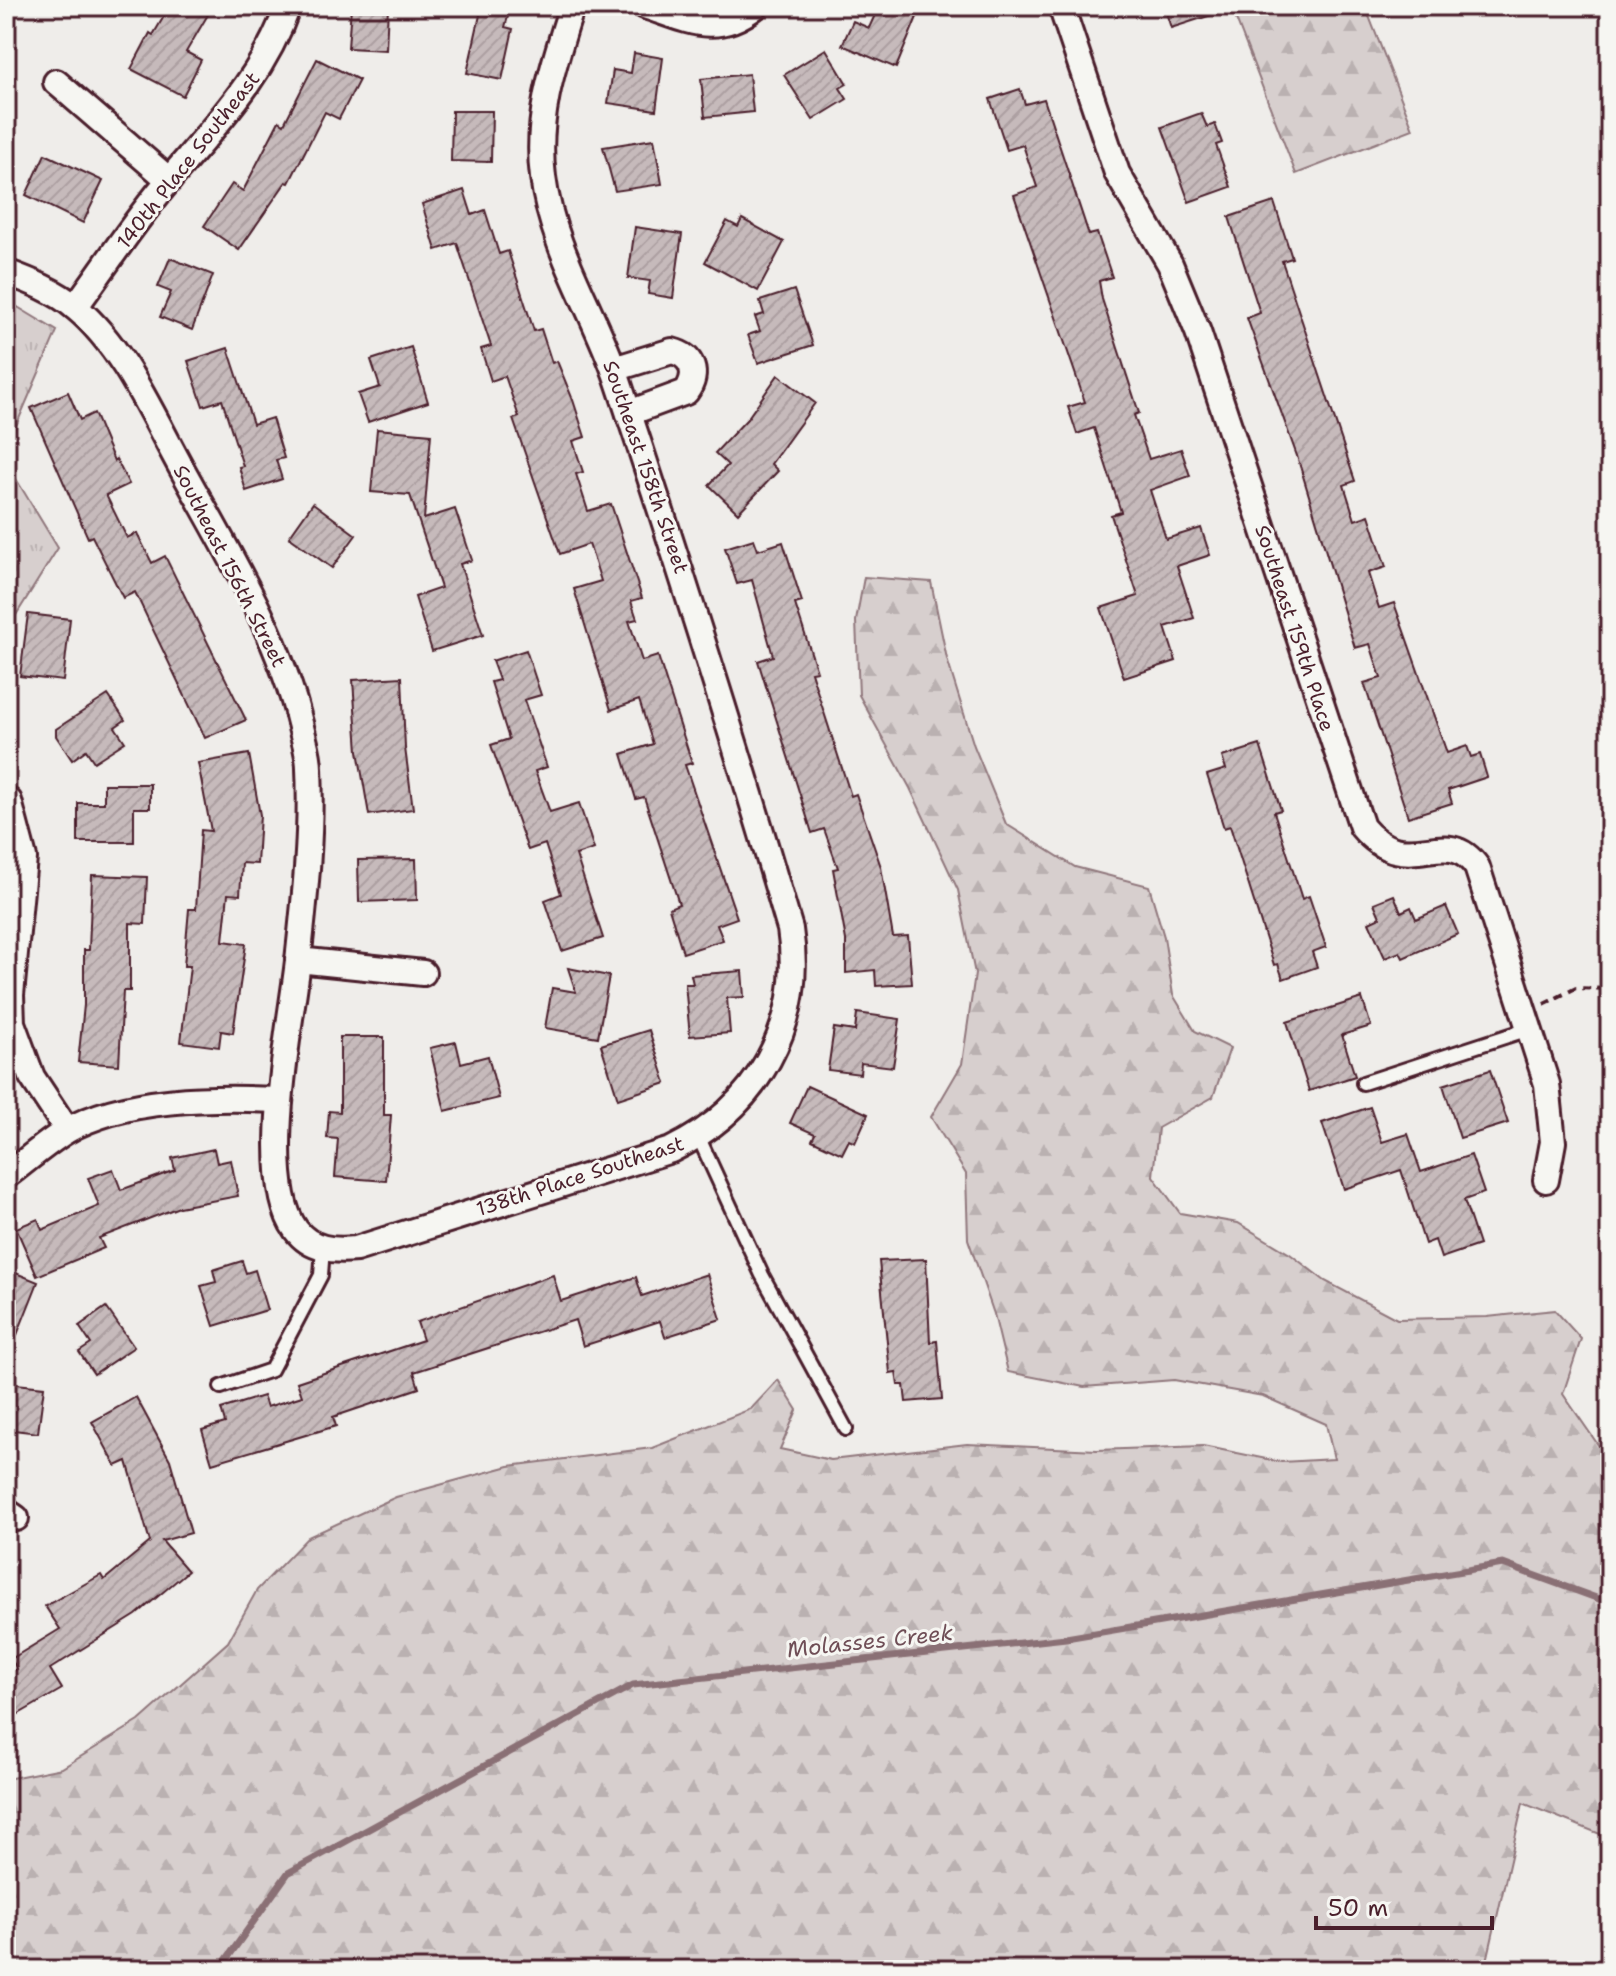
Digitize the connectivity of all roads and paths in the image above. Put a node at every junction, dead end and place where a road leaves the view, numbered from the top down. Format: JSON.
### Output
{"nodes":[{"id":1,"x":288,"y":6,"type":"edge"},
{"id":2,"x":572,"y":6,"type":"edge"},
{"id":3,"x":645,"y":6,"type":"edge"},
{"id":4,"x":756,"y":6,"type":"edge"},
{"id":5,"x":1061,"y":6,"type":"edge"},
{"id":6,"x":56,"y":82,"type":"dead end"},
{"id":7,"x":169,"y":180,"type":"junction"},
{"id":8,"x":6,"y":272,"type":"edge"},
{"id":9,"x":75,"y":307,"type":"junction"},
{"id":10,"x":614,"y":369,"type":"junction"},
{"id":11,"x":629,"y":413,"type":"junction"},
{"id":12,"x":6,"y":520,"type":"edge"},
{"id":13,"x":6,"y":582,"type":"edge"},
{"id":14,"x":9,"y":801,"type":"dead end"},
{"id":15,"x":790,"y":929,"type":"joint"},
{"id":16,"x":298,"y":960,"type":"junction"},
{"id":17,"x":423,"y":973,"type":"dead end"},
{"id":18,"x":1610,"y":989,"type":"edge"},
{"id":19,"x":1527,"y":1022,"type":"junction"},
{"id":20,"x":1363,"y":1083,"type":"dead end"},
{"id":21,"x":280,"y":1100,"type":"junction"},
{"id":22,"x":67,"y":1130,"type":"junction"},
{"id":23,"x":698,"y":1136,"type":"junction"},
{"id":24,"x":6,"y":1176,"type":"edge"},
{"id":25,"x":1546,"y":1180,"type":"dead end"},
{"id":26,"x":323,"y":1248,"type":"junction"},
{"id":27,"x":221,"y":1387,"type":"dead end"},
{"id":28,"x":846,"y":1429,"type":"dead end"}],
"edges":[{"from":1,"to":7,"type":"street","name":"140th Place Southeast"},
{"from":2,"to":10,"type":"street","name":"Southeast 158th Street"},
{"from":3,"to":4,"type":"street"},
{"from":5,"to":19,"type":"street","name":"Southeast 159th Place"},
{"from":6,"to":7,"type":"street"},
{"from":7,"to":9,"type":"street","name":"140th Place Southeast"},
{"from":8,"to":9,"type":"street","name":"Southeast 156th Street"},
{"from":9,"to":16,"type":"street","name":"Southeast 156th Street"},
{"from":10,"to":11,"type":"street","name":"Southeast 158th Street"},
{"from":10,"to":11,"type":"street"},
{"from":11,"to":15,"type":"street","name":"Southeast 158th Street"},
{"from":12,"to":13,"type":"path"},
{"from":14,"to":22,"type":"street"},
{"from":15,"to":23,"type":"street","name":"138th Place Southeast"},
{"from":16,"to":17,"type":"street"},
{"from":16,"to":21,"type":"street","name":"Southeast 156th Street"},
{"from":18,"to":19,"type":"path"},
{"from":19,"to":20,"type":"lane"},
{"from":19,"to":25,"type":"street","name":"Southeast 159th Place"},
{"from":21,"to":22,"type":"street"},
{"from":21,"to":26,"type":"street","name":"Southeast 156th Street"},
{"from":22,"to":24,"type":"street"},
{"from":23,"to":26,"type":"street","name":"138th Place Southeast"},
{"from":23,"to":28,"type":"lane"},
{"from":26,"to":27,"type":"lane"}]}
